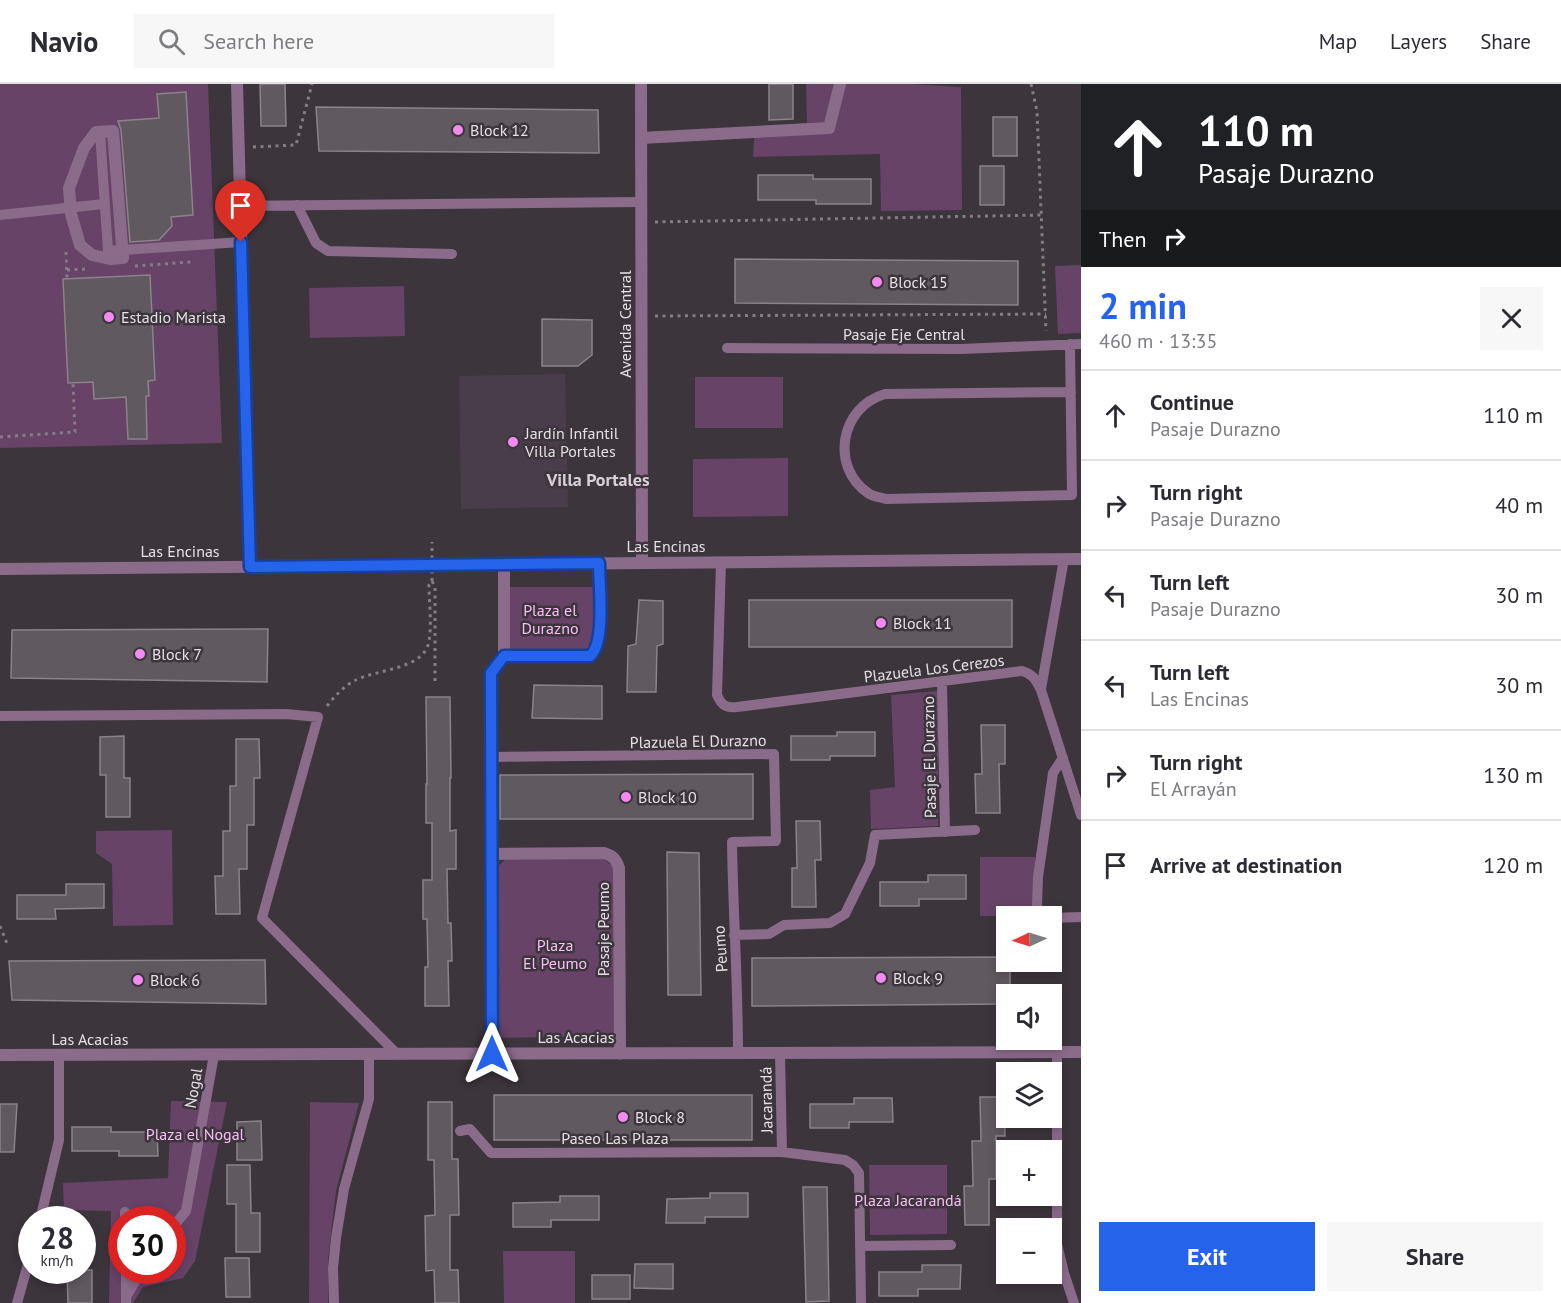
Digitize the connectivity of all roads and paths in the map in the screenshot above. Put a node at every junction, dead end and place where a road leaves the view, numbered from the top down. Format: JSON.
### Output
{"nodes":[{"id":1,"x":237,"y":84,"type":"edge"},
{"id":2,"x":312,"y":84,"type":"edge"},
{"id":3,"x":641,"y":84,"type":"edge"},
{"id":4,"x":840,"y":84,"type":"edge"},
{"id":5,"x":1031,"y":84,"type":"edge"},
{"id":6,"x":100,"y":132,"type":"junction"},
{"id":7,"x":641,"y":138,"type":"junction"},
{"id":8,"x":239,"y":148,"type":"junction"},
{"id":9,"x":641,"y":202,"type":"junction"},
{"id":10,"x":104,"y":204,"type":"junction"},
{"id":11,"x":297,"y":205,"type":"junction"},
{"id":12,"x":241,"y":206,"type":"junction"},
{"id":13,"x":71,"y":208,"type":"junction"},
{"id":14,"x":0,"y":215,"type":"edge"},
{"id":15,"x":1043,"y":215,"type":"junction"},
{"id":16,"x":641,"y":222,"type":"junction"},
{"id":17,"x":241,"y":242,"type":"junction"},
{"id":18,"x":123,"y":250,"type":"junction"},
{"id":19,"x":452,"y":254,"type":"dead end"},
{"id":20,"x":1046,"y":314,"type":"junction"},
{"id":21,"x":642,"y":316,"type":"junction"},
{"id":22,"x":1076,"y":344,"type":"edge"},
{"id":23,"x":1047,"y":345,"type":"junction"},
{"id":24,"x":727,"y":348,"type":"dead end"},
{"id":25,"x":73,"y":383,"type":"dead end"},
{"id":26,"x":1071,"y":392,"type":"junction"},
{"id":27,"x":0,"y":437,"type":"edge"},
{"id":28,"x":432,"y":542,"type":"dead end"},
{"id":29,"x":1064,"y":559,"type":"junction"},
{"id":30,"x":1081,"y":559,"type":"edge"},
{"id":31,"x":721,"y":562,"type":"junction"},
{"id":32,"x":599,"y":563,"type":"junction"},
{"id":33,"x":642,"y":563,"type":"junction"},
{"id":34,"x":504,"y":564,"type":"junction"},
{"id":35,"x":250,"y":567,"type":"junction"},
{"id":36,"x":0,"y":569,"type":"edge"},
{"id":37,"x":432,"y":581,"type":"junction"},
{"id":38,"x":504,"y":656,"type":"junction"},
{"id":39,"x":435,"y":681,"type":"dead end"},
{"id":40,"x":942,"y":682,"type":"junction"},
{"id":41,"x":1041,"y":690,"type":"junction"},
{"id":42,"x":0,"y":716,"type":"edge"},
{"id":43,"x":318,"y":717,"type":"junction"},
{"id":44,"x":493,"y":757,"type":"junction"},
{"id":45,"x":1063,"y":758,"type":"junction"},
{"id":46,"x":1081,"y":815,"type":"edge"},
{"id":47,"x":975,"y":830,"type":"dead end"},
{"id":48,"x":945,"y":831,"type":"junction"},
{"id":49,"x":732,"y":842,"type":"joint"},
{"id":50,"x":492,"y":854,"type":"junction"},
{"id":51,"x":1036,"y":906,"type":"edge"},
{"id":52,"x":1081,"y":917,"type":"edge"},
{"id":53,"x":1062,"y":918,"type":"edge"},
{"id":54,"x":0,"y":926,"type":"edge"},
{"id":55,"x":734,"y":935,"type":"junction"},
{"id":56,"x":8,"y":946,"type":"dead end"},
{"id":57,"x":1081,"y":1052,"type":"edge"},
{"id":58,"x":738,"y":1053,"type":"junction"},
{"id":59,"x":780,"y":1053,"type":"junction"},
{"id":60,"x":1057,"y":1053,"type":"junction"},
{"id":61,"x":369,"y":1054,"type":"junction"},
{"id":62,"x":397,"y":1054,"type":"junction"},
{"id":63,"x":492,"y":1054,"type":"junction"},
{"id":64,"x":620,"y":1054,"type":"junction"},
{"id":65,"x":0,"y":1055,"type":"edge"},
{"id":66,"x":59,"y":1055,"type":"junction"},
{"id":67,"x":214,"y":1055,"type":"junction"},
{"id":68,"x":460,"y":1131,"type":"dead end"},
{"id":69,"x":782,"y":1152,"type":"junction"},
{"id":70,"x":43,"y":1206,"type":"edge"},
{"id":71,"x":186,"y":1211,"type":"edge"},
{"id":72,"x":951,"y":1245,"type":"dead end"},
{"id":73,"x":860,"y":1246,"type":"junction"},
{"id":74,"x":22,"y":1284,"type":"edge"},
{"id":75,"x":126,"y":1284,"type":"edge"},
{"id":76,"x":135,"y":1284,"type":"edge"},
{"id":77,"x":126,"y":1300,"type":"edge"},
{"id":78,"x":1071,"y":1300,"type":"edge"},
{"id":79,"x":17,"y":1303,"type":"edge"},
{"id":80,"x":334,"y":1303,"type":"edge"},
{"id":81,"x":861,"y":1303,"type":"edge"}],
"edges":[{"from":1,"to":8,"type":"street"},
{"from":2,"to":8,"type":"path"},
{"from":3,"to":7,"type":"street","name":"Avenida Central"},
{"from":4,"to":7,"type":"street"},
{"from":5,"to":15,"type":"path"},
{"from":6,"to":10,"type":"lane"},
{"from":6,"to":13,"type":"street"},
{"from":6,"to":18,"type":"street"},
{"from":7,"to":9,"type":"street","name":"Avenida Central"},
{"from":8,"to":12,"type":"street"},
{"from":9,"to":11,"type":"lane"},
{"from":9,"to":16,"type":"street","name":"Avenida Central"},
{"from":10,"to":13,"type":"lane"},
{"from":10,"to":18,"type":"lane"},
{"from":11,"to":12,"type":"lane"},
{"from":11,"to":19,"type":"lane"},
{"from":12,"to":17,"type":"street"},
{"from":13,"to":14,"type":"lane"},
{"from":13,"to":18,"type":"street"},
{"from":15,"to":16,"type":"path"},
{"from":15,"to":20,"type":"path"},
{"from":16,"to":21,"type":"street","name":"Avenida Central"},
{"from":17,"to":18,"type":"lane"},
{"from":17,"to":35,"type":"street"},
{"from":20,"to":21,"type":"path"},
{"from":20,"to":23,"type":"path"},
{"from":21,"to":33,"type":"street","name":"Avenida Central"},
{"from":22,"to":23,"type":"lane","name":"Pasaje Eje Central"},
{"from":22,"to":26,"type":"lane"},
{"from":23,"to":24,"type":"lane","name":"Pasaje Eje Central"},
{"from":25,"to":27,"type":"path"},
{"from":26,"to":26,"type":"lane"},
{"from":28,"to":37,"type":"path","bridge":true},
{"from":29,"to":30,"type":"street","name":"Las Encinas"},
{"from":29,"to":31,"type":"street","name":"Las Encinas"},
{"from":29,"to":41,"type":"lane"},
{"from":31,"to":33,"type":"street","name":"Las Encinas"},
{"from":31,"to":40,"type":"lane","name":"Plazuela Los Cerezos"},
{"from":32,"to":33,"type":"street","name":"Las Encinas"},
{"from":32,"to":34,"type":"street","name":"Las Encinas"},
{"from":32,"to":38,"type":"street"},
{"from":34,"to":35,"type":"street","name":"Las Encinas"},
{"from":34,"to":38,"type":"street"},
{"from":35,"to":36,"type":"street","name":"Las Encinas"},
{"from":37,"to":39,"type":"path"},
{"from":37,"to":43,"type":"path"},
{"from":38,"to":44,"type":"street"},
{"from":40,"to":41,"type":"lane","name":"Plazuela Los Cerezos"},
{"from":40,"to":48,"type":"lane","name":"Pasaje El Durazno"},
{"from":41,"to":45,"type":"lane","name":"Plazuela Los Cerezos"},
{"from":42,"to":43,"type":"lane"},
{"from":43,"to":62,"type":"lane"},
{"from":44,"to":49,"type":"lane","name":"Plazuela El Durazno"},
{"from":44,"to":50,"type":"street"},
{"from":45,"to":46,"type":"lane","name":"Plazuela Los Cerezos"},
{"from":45,"to":51,"type":"lane"},
{"from":47,"to":48,"type":"lane"},
{"from":48,"to":55,"type":"lane"},
{"from":49,"to":55,"type":"lane","name":"Peumo"},
{"from":50,"to":63,"type":"street"},
{"from":50,"to":64,"type":"street","name":"Pasaje Peumo"},
{"from":52,"to":53,"type":"lane"},
{"from":54,"to":56,"type":"path"},
{"from":55,"to":58,"type":"lane","name":"Peumo"},
{"from":57,"to":60,"type":"street","name":"Las Acacias"},
{"from":58,"to":59,"type":"street","name":"Las Acacias"},
{"from":58,"to":64,"type":"street","name":"Las Acacias"},
{"from":59,"to":60,"type":"street","name":"Las Acacias"},
{"from":59,"to":69,"type":"lane","name":"Jacarandá"},
{"from":60,"to":78,"type":"lane"},
{"from":61,"to":62,"type":"street","name":"Las Acacias"},
{"from":61,"to":67,"type":"street","name":"Las Acacias"},
{"from":61,"to":80,"type":"lane"},
{"from":62,"to":63,"type":"street","name":"Las Acacias"},
{"from":63,"to":64,"type":"street","name":"Las Acacias"},
{"from":65,"to":66,"type":"street","name":"Las Acacias"},
{"from":66,"to":67,"type":"street","name":"Las Acacias"},
{"from":66,"to":70,"type":"lane"},
{"from":67,"to":71,"type":"lane","name":"Nogal"},
{"from":68,"to":69,"type":"lane","name":"Paseo Las Plaza"},
{"from":69,"to":73,"type":"lane","name":"Jacarandá"},
{"from":72,"to":73,"type":"lane"},
{"from":73,"to":81,"type":"lane"},
{"from":74,"to":79,"type":"lane"},
{"from":75,"to":77,"type":"lane"},
{"from":76,"to":77,"type":"lane"}]}
